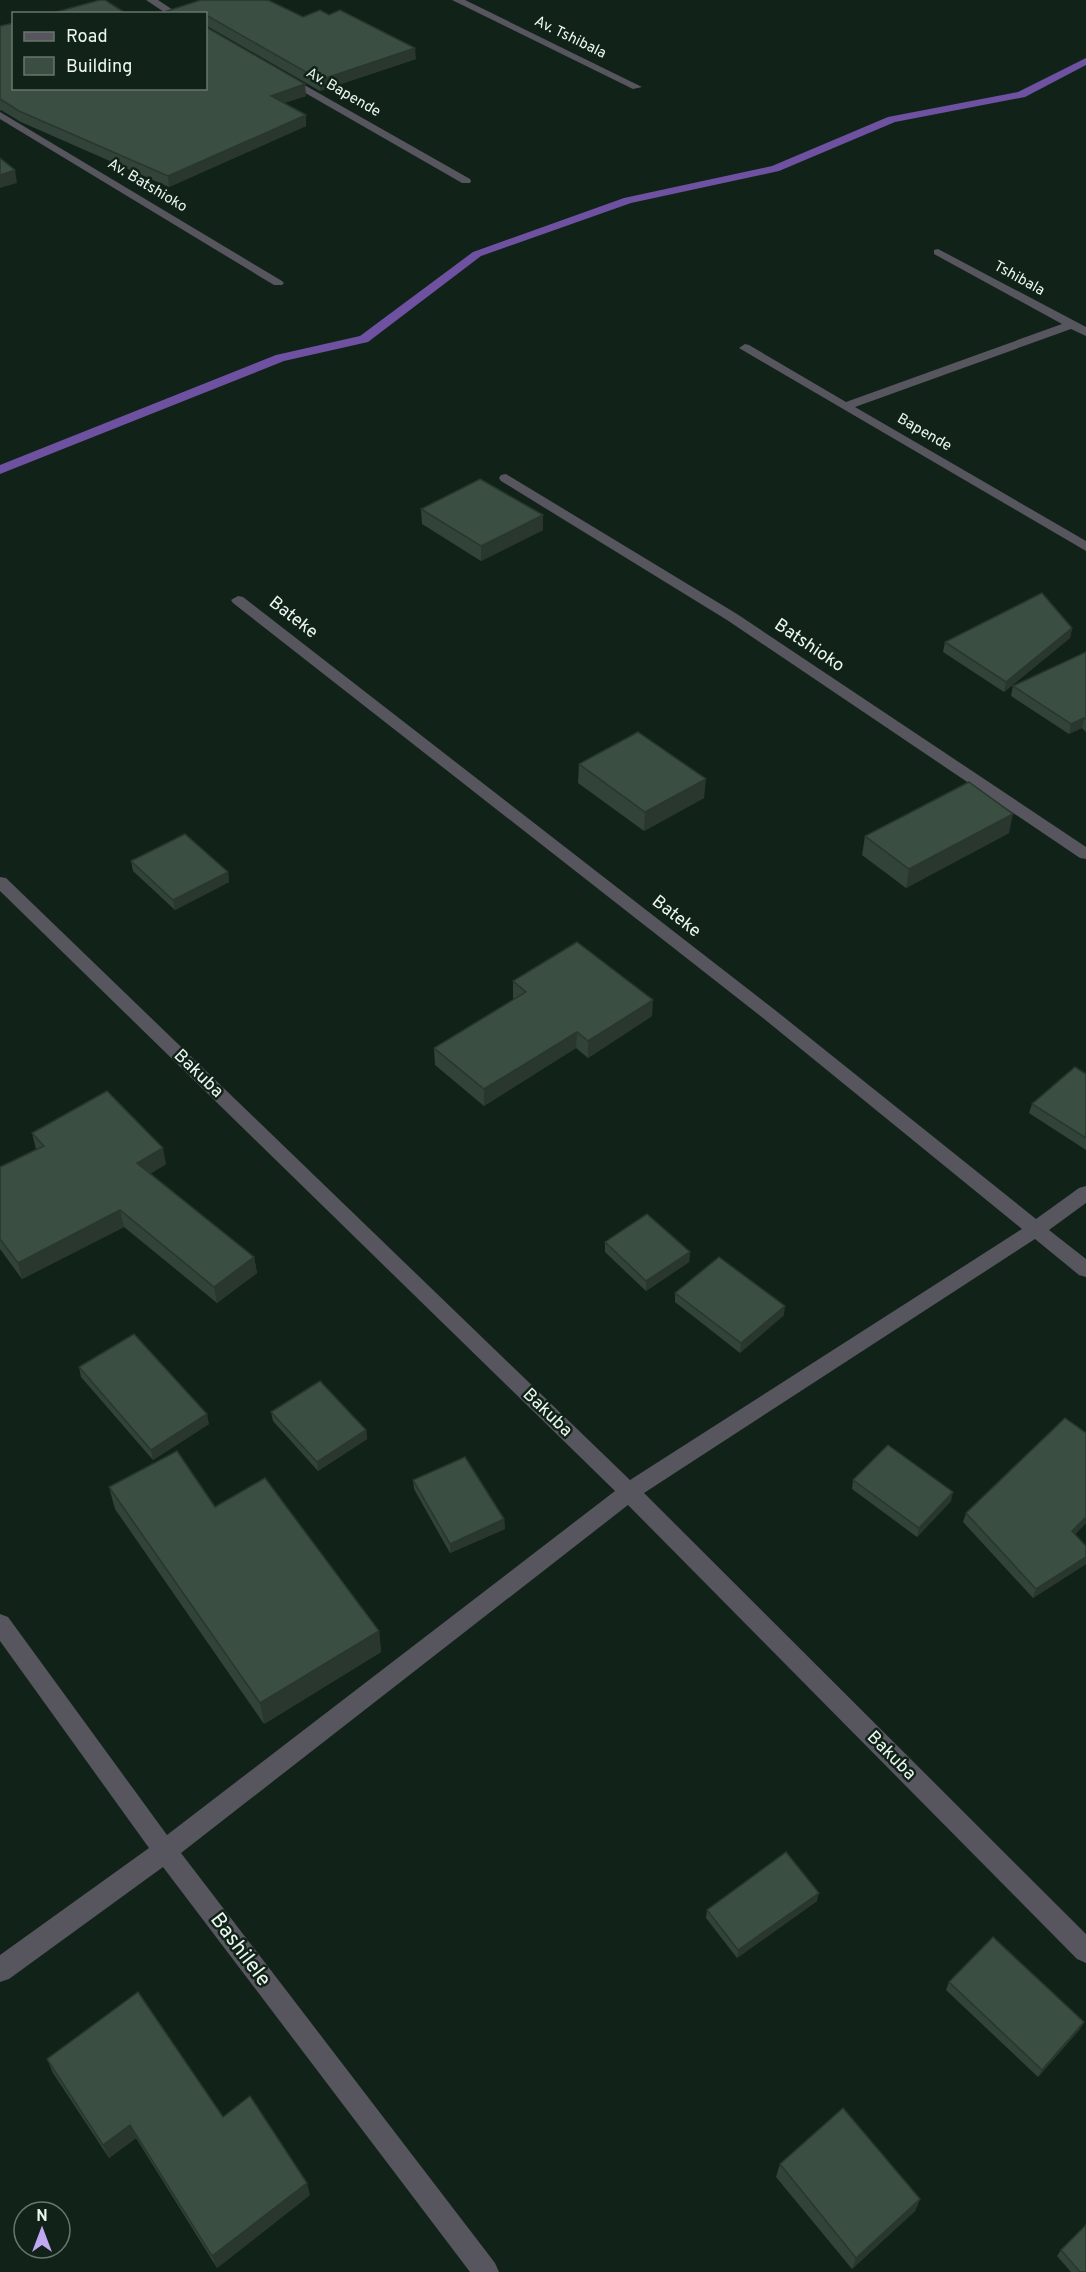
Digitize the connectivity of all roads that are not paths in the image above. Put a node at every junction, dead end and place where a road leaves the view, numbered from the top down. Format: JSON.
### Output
{"nodes":[{"id":1,"x":151,"y":0,"type":"edge"},
{"id":2,"x":457,"y":0,"type":"edge"},
{"id":3,"x":172,"y":12,"type":"edge"},
{"id":4,"x":276,"y":72,"type":"edge"},
{"id":5,"x":637,"y":87,"type":"dead end"},
{"id":6,"x":0,"y":115,"type":"edge"},
{"id":7,"x":466,"y":181,"type":"dead end"},
{"id":8,"x":938,"y":252,"type":"dead end"},
{"id":9,"x":278,"y":283,"type":"dead end"},
{"id":10,"x":1071,"y":325,"type":"junction"},
{"id":11,"x":1086,"y":332,"type":"edge"},
{"id":12,"x":746,"y":348,"type":"dead end"},
{"id":13,"x":845,"y":406,"type":"junction"},
{"id":14,"x":506,"y":478,"type":"dead end"},
{"id":15,"x":1086,"y":547,"type":"edge"},
{"id":16,"x":238,"y":600,"type":"dead end"},
{"id":17,"x":1086,"y":854,"type":"edge"},
{"id":18,"x":0,"y":882,"type":"edge"},
{"id":19,"x":1086,"y":1193,"type":"edge"},
{"id":20,"x":1036,"y":1229,"type":"junction"},
{"id":21,"x":1086,"y":1270,"type":"edge"},
{"id":22,"x":629,"y":1492,"type":"junction"},
{"id":23,"x":0,"y":1624,"type":"edge"},
{"id":24,"x":165,"y":1851,"type":"junction"},
{"id":25,"x":1086,"y":1952,"type":"edge"},
{"id":26,"x":0,"y":1970,"type":"edge"},
{"id":27,"x":486,"y":2272,"type":"edge"}],
"edges":[{"from":1,"to":3,"type":"street"},
{"from":2,"to":5,"type":"street","name":"Av. Tshibala"},
{"from":4,"to":7,"type":"street","name":"Av. Bapende"},
{"from":6,"to":9,"type":"street","name":"Av. Batshioko"},
{"from":8,"to":10,"type":"street","name":"Tshibala"},
{"from":10,"to":11,"type":"street","name":"Tshibala"},
{"from":10,"to":13,"type":"street"},
{"from":12,"to":13,"type":"street","name":"Bapende"},
{"from":13,"to":15,"type":"street","name":"Bapende"},
{"from":14,"to":17,"type":"street","name":"Batshioko"},
{"from":16,"to":20,"type":"street","name":"Bateke"},
{"from":18,"to":22,"type":"street","name":"Bakuba"},
{"from":19,"to":20,"type":"street"},
{"from":20,"to":21,"type":"street","name":"Bateke"},
{"from":20,"to":22,"type":"street"},
{"from":22,"to":24,"type":"street"},
{"from":22,"to":25,"type":"street","name":"Bakuba"},
{"from":23,"to":24,"type":"street","name":"Bashilele"},
{"from":24,"to":26,"type":"street"},
{"from":24,"to":27,"type":"street","name":"Bashilele"}]}
